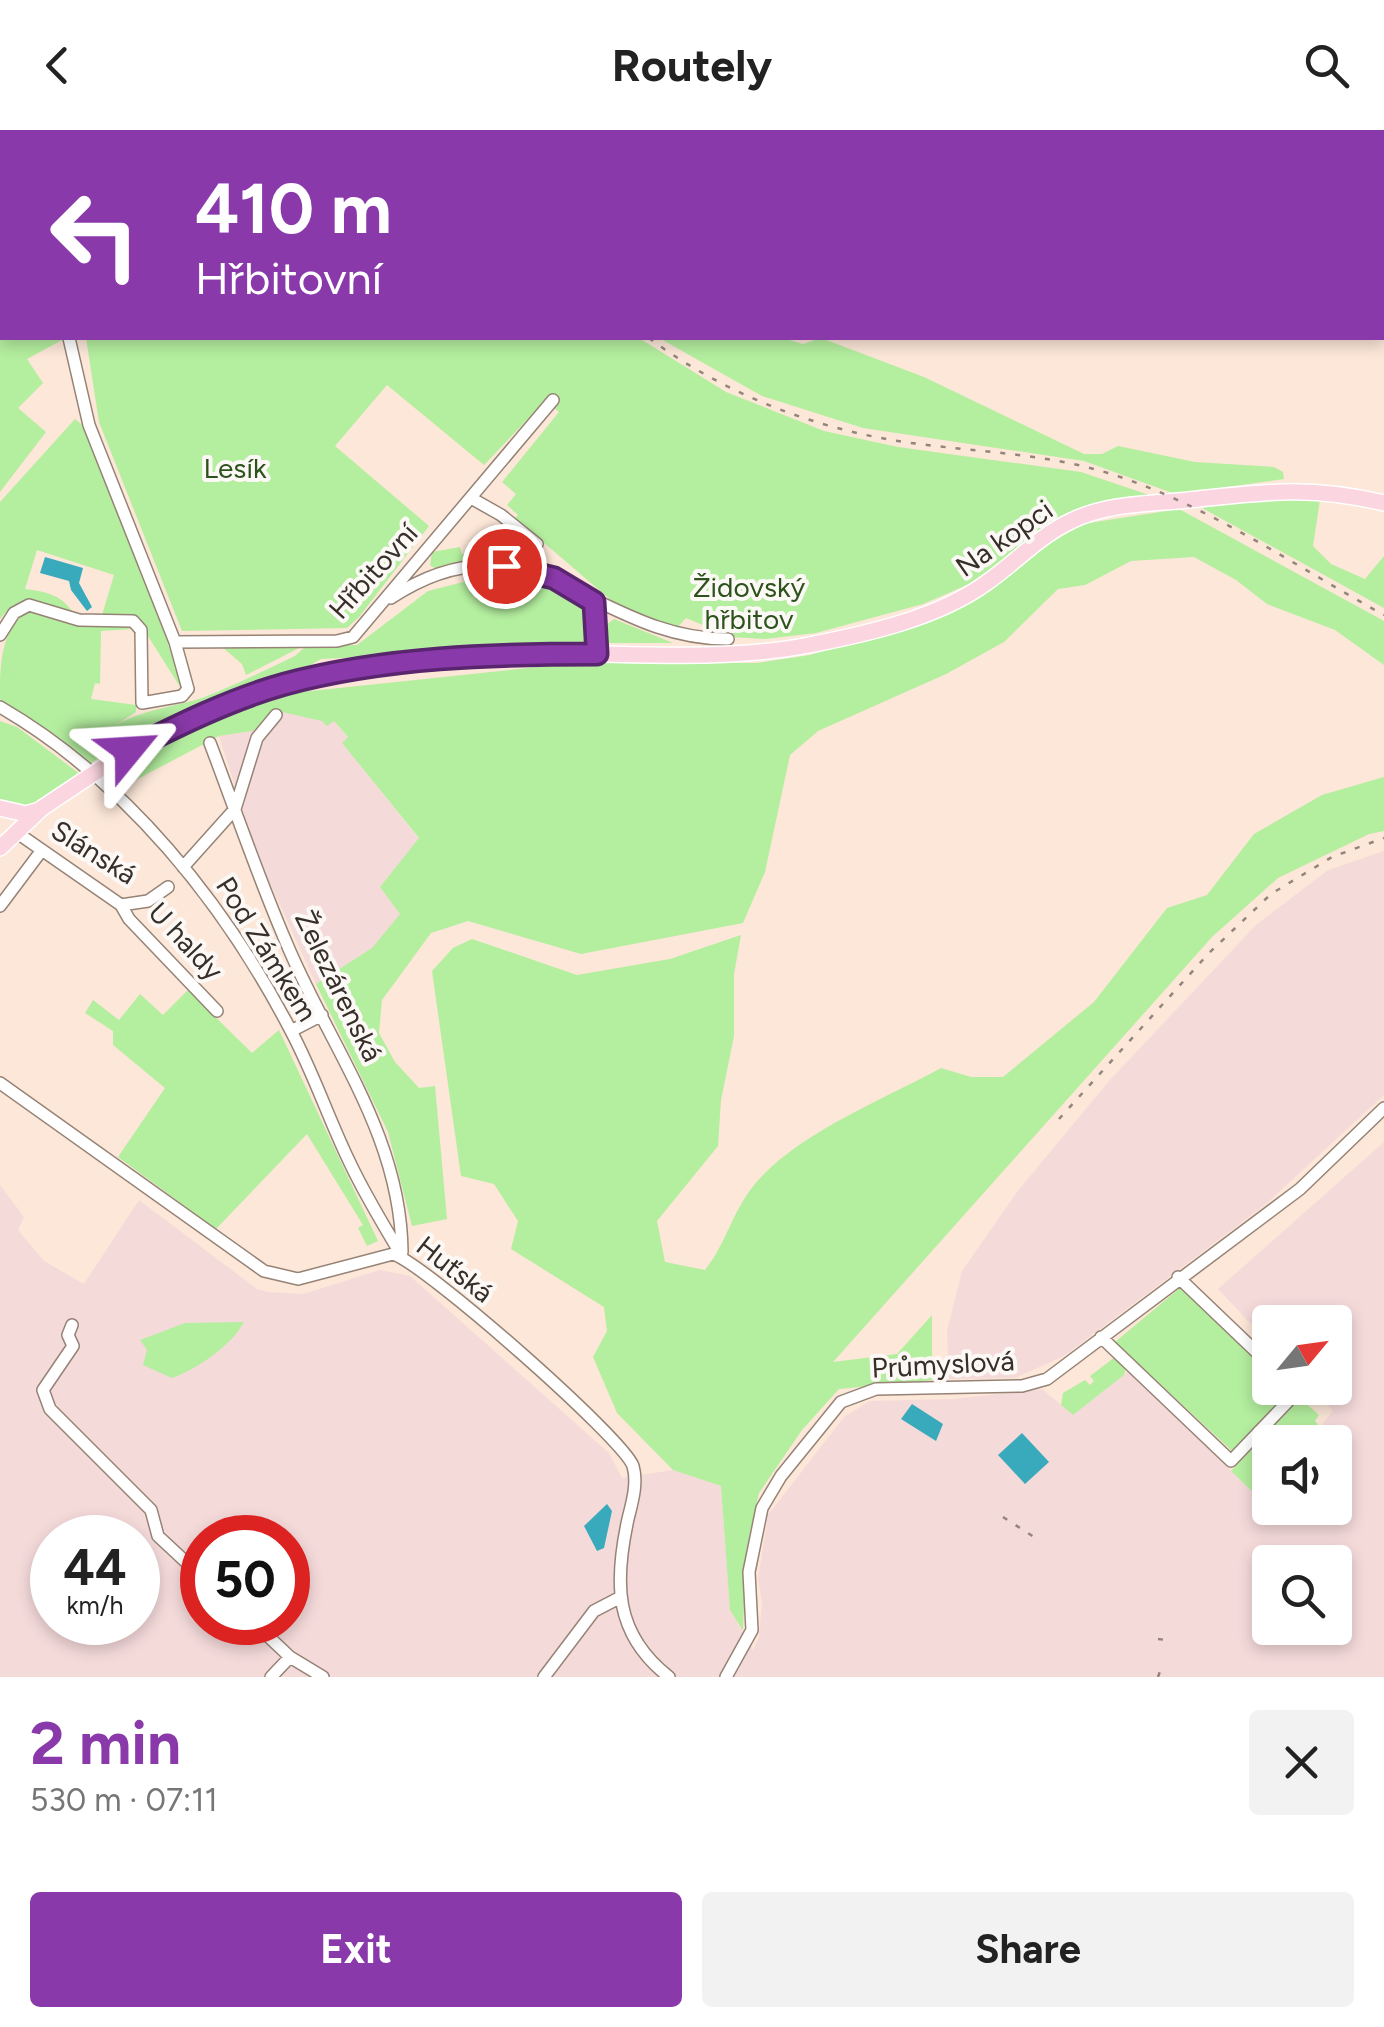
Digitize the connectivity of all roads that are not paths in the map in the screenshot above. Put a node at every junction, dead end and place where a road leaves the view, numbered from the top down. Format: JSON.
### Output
{"nodes":[{"id":1,"x":69,"y":340,"type":"edge"},
{"id":2,"x":553,"y":400,"type":"dead end"},
{"id":3,"x":470,"y":498,"type":"junction"},
{"id":4,"x":1384,"y":502,"type":"edge"},
{"id":5,"x":426,"y":552,"type":"junction"},
{"id":6,"x":522,"y":568,"type":"junction"},
{"id":7,"x":434,"y":576,"type":"junction"},
{"id":8,"x":594,"y":602,"type":"junction"},
{"id":9,"x":384,"y":604,"type":"junction"},
{"id":10,"x":0,"y":635,"type":"edge"},
{"id":11,"x":728,"y":639,"type":"dead end"},
{"id":12,"x":175,"y":642,"type":"junction"},
{"id":13,"x":597,"y":654,"type":"junction"},
{"id":14,"x":0,"y":711,"type":"edge"},
{"id":15,"x":276,"y":716,"type":"dead end"},
{"id":16,"x":210,"y":743,"type":"dead end"},
{"id":17,"x":0,"y":808,"type":"edge"},
{"id":18,"x":42,"y":808,"type":"junction"},
{"id":19,"x":235,"y":809,"type":"junction"},
{"id":20,"x":0,"y":818,"type":"edge"},
{"id":21,"x":16,"y":832,"type":"junction"},
{"id":22,"x":0,"y":848,"type":"edge"},
{"id":23,"x":42,"y":850,"type":"junction"},
{"id":24,"x":182,"y":867,"type":"junction"},
{"id":25,"x":168,"y":886,"type":"dead end"},
{"id":26,"x":122,"y":904,"type":"junction"},
{"id":27,"x":0,"y":906,"type":"edge"},
{"id":28,"x":217,"y":1010,"type":"dead end"},
{"id":29,"x":322,"y":1014,"type":"junction"},
{"id":30,"x":291,"y":1030,"type":"junction"},
{"id":31,"x":0,"y":1083,"type":"edge"},
{"id":32,"x":1384,"y":1108,"type":"edge"},
{"id":33,"x":402,"y":1256,"type":"junction"},
{"id":34,"x":1178,"y":1277,"type":"junction"},
{"id":35,"x":72,"y":1326,"type":"dead end"},
{"id":36,"x":1101,"y":1337,"type":"junction"},
{"id":37,"x":1252,"y":1348,"type":"edge"},
{"id":38,"x":1282,"y":1405,"type":"edge"},
{"id":39,"x":180,"y":1556,"type":"edge"},
{"id":40,"x":619,"y":1598,"type":"junction"},
{"id":41,"x":278,"y":1645,"type":"edge"},
{"id":42,"x":290,"y":1656,"type":"junction"},
{"id":43,"x":271,"y":1677,"type":"edge"},
{"id":44,"x":323,"y":1677,"type":"edge"},
{"id":45,"x":544,"y":1677,"type":"edge"},
{"id":46,"x":670,"y":1677,"type":"edge"},
{"id":47,"x":726,"y":1677,"type":"edge"}],
"edges":[{"from":1,"to":12,"type":"street"},
{"from":2,"to":3,"type":"street","name":"Hřbitovní"},
{"from":3,"to":5,"type":"street","name":"Hřbitovní"},
{"from":3,"to":6,"type":"street"},
{"from":4,"to":13,"type":"main road","name":"Na kopci"},
{"from":5,"to":7,"type":"street"},
{"from":5,"to":9,"type":"street","name":"Hřbitovní"},
{"from":6,"to":7,"type":"street"},
{"from":6,"to":8,"type":"street"},
{"from":7,"to":9,"type":"street"},
{"from":8,"to":11,"type":"street"},
{"from":8,"to":13,"type":"street"},
{"from":9,"to":12,"type":"street","name":"Hřbitovní"},
{"from":10,"to":12,"type":"street"},
{"from":13,"to":18,"type":"main road","name":"Slánská","bridge":true},
{"from":14,"to":24,"type":"street","name":"Pod Zámkem"},
{"from":15,"to":19,"type":"street","name":"Slánská"},
{"from":16,"to":19,"type":"street","name":"Železárenská"},
{"from":17,"to":18,"type":"main road"},
{"from":18,"to":21,"type":"main road","name":"Slánská"},
{"from":19,"to":24,"type":"street","name":"Slánská"},
{"from":19,"to":29,"type":"street","name":"Železárenská"},
{"from":20,"to":21,"type":"main road"},
{"from":21,"to":22,"type":"main road"},
{"from":21,"to":23,"type":"street","name":"Slánská"},
{"from":23,"to":26,"type":"street","name":"Slánská"},
{"from":23,"to":27,"type":"street"},
{"from":24,"to":30,"type":"street","name":"Pod Zámkem"},
{"from":25,"to":26,"type":"street","name":"Slánská"},
{"from":26,"to":28,"type":"street","name":"U haldy"},
{"from":29,"to":30,"type":"street"},
{"from":29,"to":33,"type":"street","name":"Železárenská"},
{"from":30,"to":33,"type":"street","name":"Pod Zámkem"},
{"from":31,"to":33,"type":"street","name":"Huťská"},
{"from":32,"to":34,"type":"street","name":"Průmyslová"},
{"from":33,"to":40,"type":"street","name":"Huťská"},
{"from":34,"to":36,"type":"street","name":"Průmyslová"},
{"from":34,"to":37,"type":"street"},
{"from":35,"to":39,"type":"street"},
{"from":36,"to":38,"type":"street"},
{"from":36,"to":47,"type":"street","name":"Průmyslová"},
{"from":40,"to":45,"type":"street"},
{"from":40,"to":46,"type":"street","name":"Huťská"},
{"from":41,"to":42,"type":"street"},
{"from":42,"to":43,"type":"street"},
{"from":42,"to":44,"type":"street"}]}
